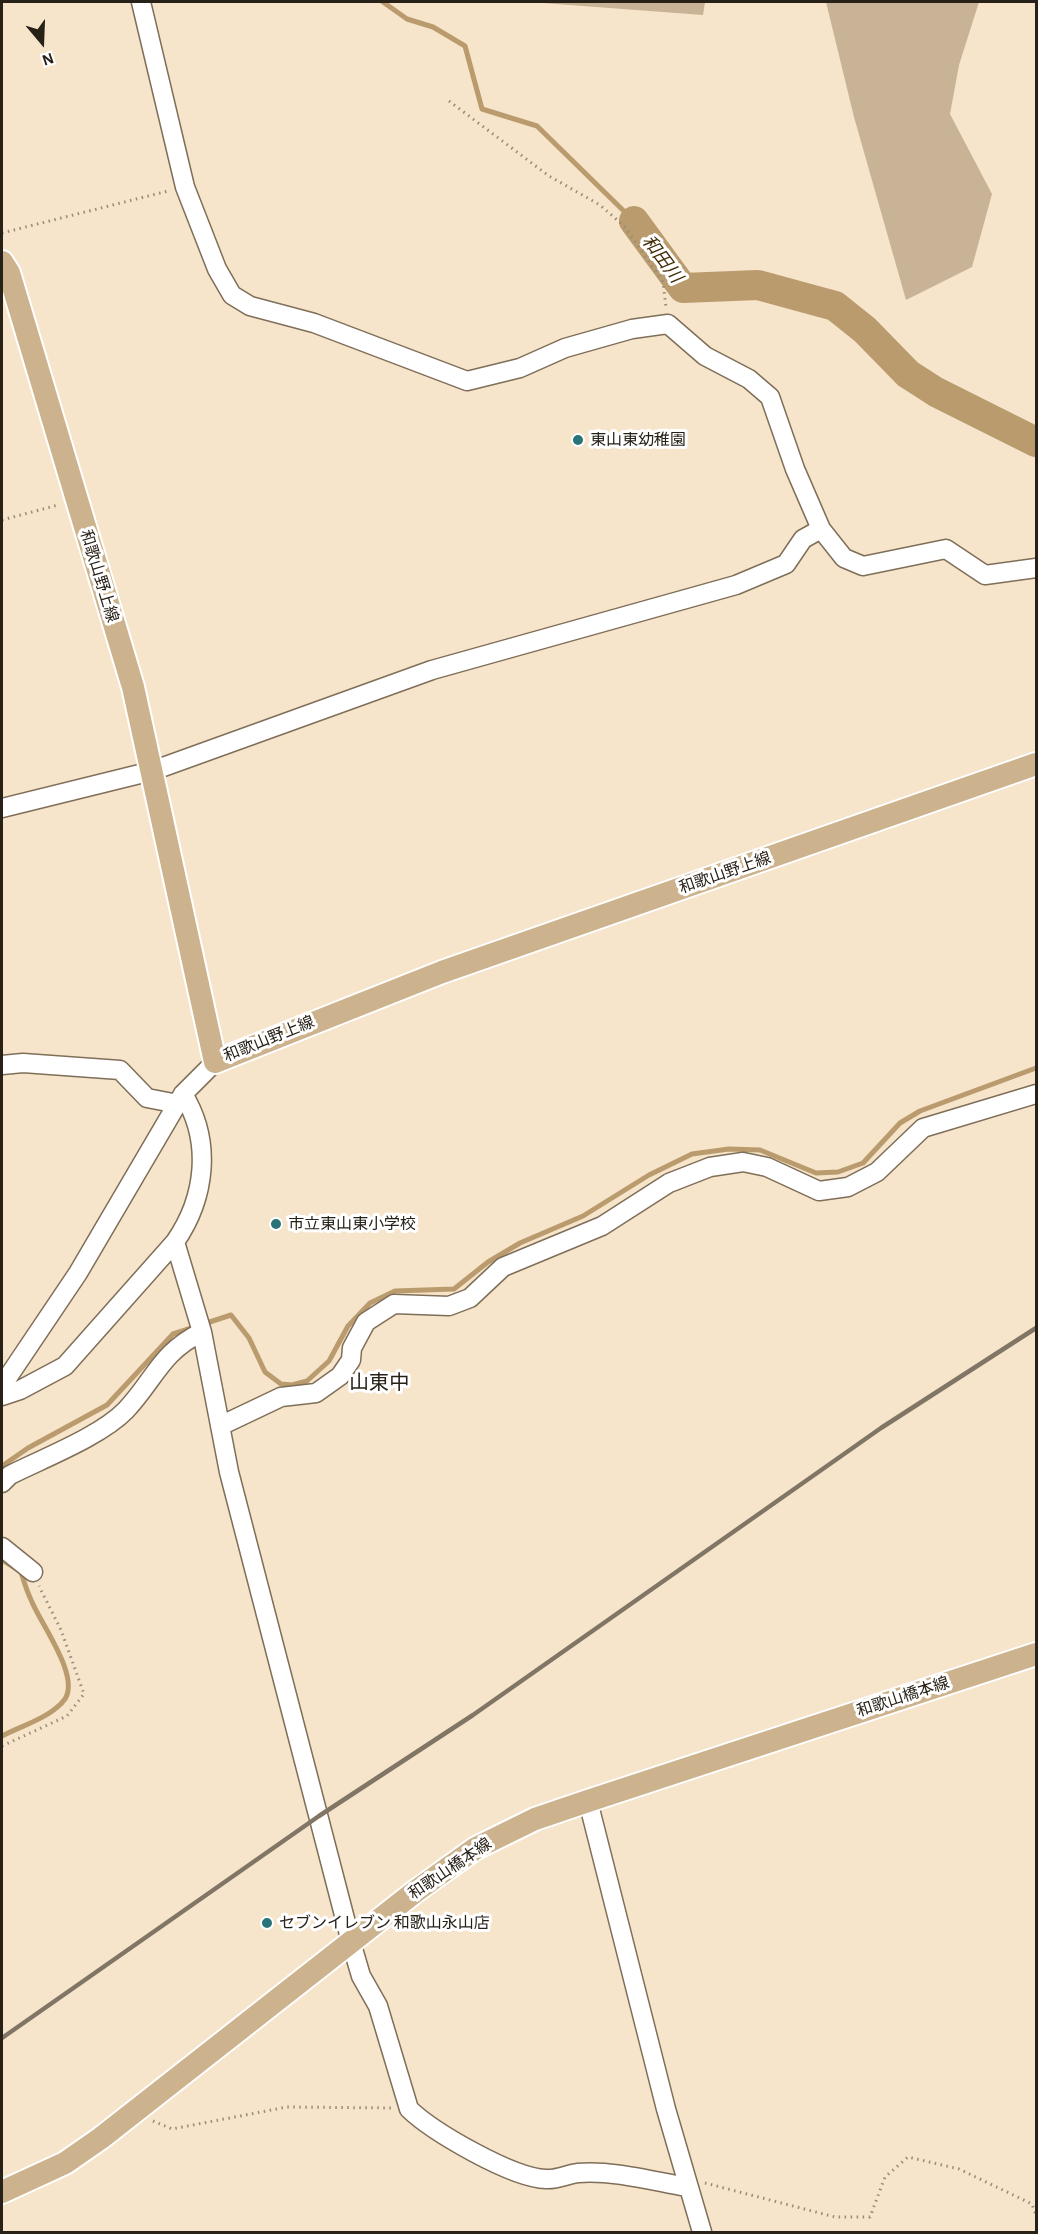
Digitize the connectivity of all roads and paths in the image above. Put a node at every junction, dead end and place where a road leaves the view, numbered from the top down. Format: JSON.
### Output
{"nodes":[{"id":1,"x":141,"y":2,"type":"edge"},
{"id":2,"x":449,"y":101,"type":"dead end"},
{"id":3,"x":185,"y":187,"type":"junction"},
{"id":4,"x":2,"y":233,"type":"edge"},
{"id":5,"x":2,"y":262,"type":"edge"},
{"id":6,"x":668,"y":324,"type":"junction"},
{"id":7,"x":76,"y":500,"type":"junction"},
{"id":8,"x":2,"y":520,"type":"edge"},
{"id":9,"x":821,"y":529,"type":"junction"},
{"id":10,"x":1036,"y":568,"type":"edge"},
{"id":11,"x":1036,"y":764,"type":"edge"},
{"id":12,"x":152,"y":771,"type":"junction"},
{"id":13,"x":2,"y":808,"type":"edge"},
{"id":14,"x":214,"y":1062,"type":"junction"},
{"id":15,"x":2,"y":1065,"type":"edge"},
{"id":16,"x":1036,"y":1094,"type":"edge"},
{"id":17,"x":180,"y":1099,"type":"junction"},
{"id":18,"x":175,"y":1242,"type":"junction"},
{"id":19,"x":202,"y":1332,"type":"junction"},
{"id":20,"x":2,"y":1386,"type":"edge"},
{"id":21,"x":2,"y":1396,"type":"edge"},
{"id":22,"x":220,"y":1426,"type":"junction"},
{"id":23,"x":2,"y":1483,"type":"edge"},
{"id":24,"x":2,"y":1547,"type":"edge"},
{"id":25,"x":33,"y":1572,"type":"joint"},
{"id":26,"x":1036,"y":1654,"type":"edge"},
{"id":27,"x":2,"y":1746,"type":"edge"},
{"id":28,"x":588,"y":1801,"type":"junction"},
{"id":29,"x":351,"y":1942,"type":"junction"},
{"id":30,"x":409,"y":2109,"type":"junction"},
{"id":31,"x":134,"y":2112,"type":"junction"},
{"id":32,"x":687,"y":2182,"type":"junction"},
{"id":33,"x":2,"y":2192,"type":"edge"},
{"id":34,"x":1036,"y":2201,"type":"edge"},
{"id":35,"x":1032,"y":2204,"type":"junction"},
{"id":36,"x":1036,"y":2215,"type":"edge"},
{"id":37,"x":702,"y":2232,"type":"edge"}],
"edges":[{"from":1,"to":3,"type":"street"},
{"from":2,"to":6,"type":"path"},
{"from":3,"to":4,"type":"path"},
{"from":3,"to":6,"type":"street"},
{"from":5,"to":7,"type":"main road","name":"和歌山野上線"},
{"from":6,"to":9,"type":"street"},
{"from":7,"to":8,"type":"path"},
{"from":7,"to":12,"type":"main road","name":"和歌山野上線"},
{"from":9,"to":10,"type":"street"},
{"from":9,"to":12,"type":"street"},
{"from":11,"to":14,"type":"main road","name":"和歌山野上線"},
{"from":12,"to":13,"type":"street"},
{"from":12,"to":14,"type":"main road","name":"和歌山野上線"},
{"from":14,"to":17,"type":"street"},
{"from":15,"to":17,"type":"street"},
{"from":16,"to":22,"type":"street"},
{"from":17,"to":18,"type":"street"},
{"from":17,"to":20,"type":"street"},
{"from":18,"to":19,"type":"street"},
{"from":18,"to":21,"type":"street"},
{"from":19,"to":22,"type":"street"},
{"from":19,"to":23,"type":"street"},
{"from":22,"to":29,"type":"street"},
{"from":24,"to":25,"type":"street"},
{"from":25,"to":27,"type":"path"},
{"from":26,"to":28,"type":"main road","name":"和歌山橋本線"},
{"from":28,"to":29,"type":"main road","name":"和歌山橋本線"},
{"from":28,"to":32,"type":"street"},
{"from":29,"to":30,"type":"street"},
{"from":29,"to":31,"type":"main road","name":"和歌山橋本線"},
{"from":30,"to":31,"type":"path"},
{"from":30,"to":32,"type":"street"},
{"from":31,"to":33,"type":"main road","name":"和歌山橋本線"},
{"from":32,"to":35,"type":"path"},
{"from":32,"to":37,"type":"street"},
{"from":34,"to":35,"type":"path"},
{"from":35,"to":36,"type":"path"}]}
